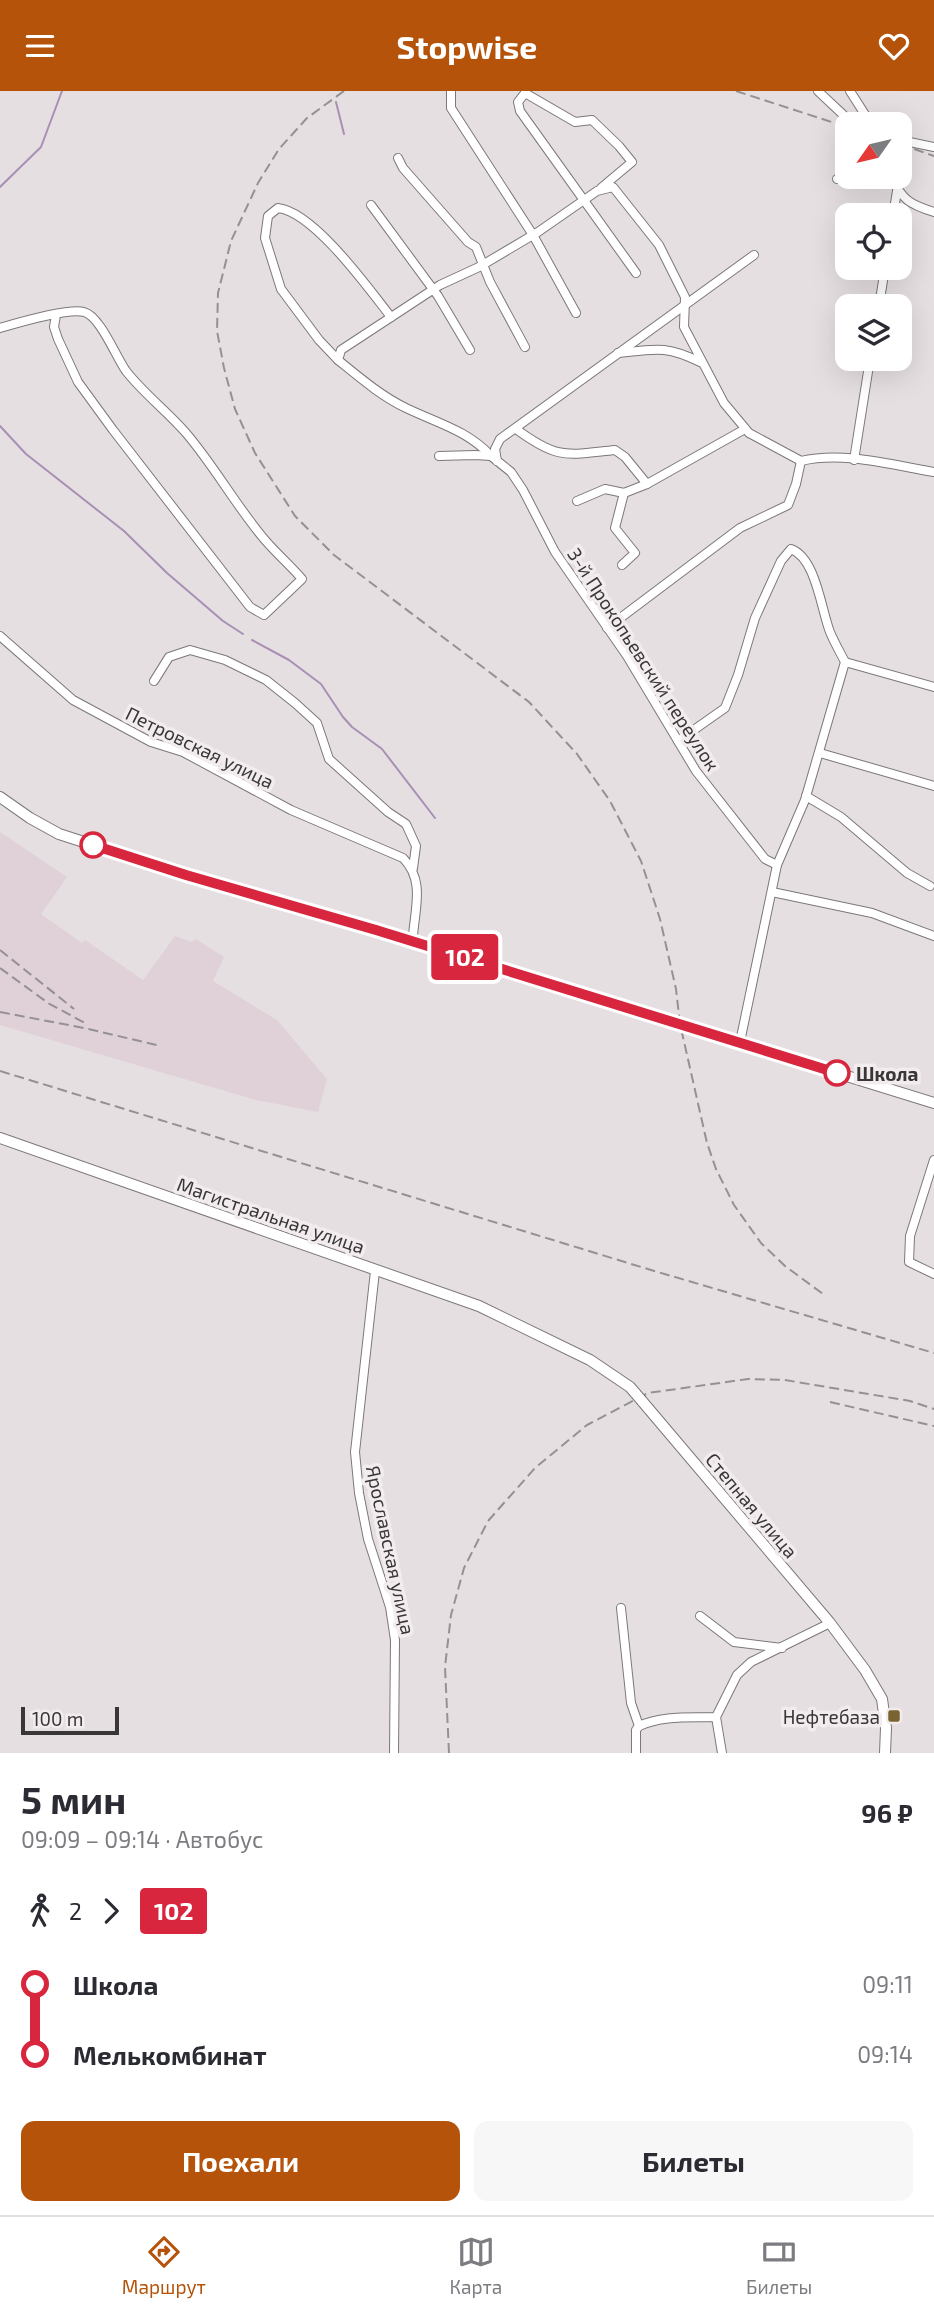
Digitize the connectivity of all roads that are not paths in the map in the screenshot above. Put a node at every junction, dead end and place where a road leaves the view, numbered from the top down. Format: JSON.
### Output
{"nodes":[{"id":1,"x":451,"y":91,"type":"edge"},
{"id":2,"x":818,"y":91,"type":"edge"},
{"id":3,"x":850,"y":91,"type":"edge"},
{"id":4,"x":525,"y":92,"type":"edge"},
{"id":5,"x":840,"y":112,"type":"edge"},
{"id":6,"x":863,"y":112,"type":"edge"},
{"id":7,"x":912,"y":142,"type":"edge"},
{"id":8,"x":934,"y":146,"type":"edge"},
{"id":9,"x":398,"y":158,"type":"dead end"},
{"id":10,"x":897,"y":189,"type":"edge"},
{"id":11,"x":597,"y":191,"type":"junction"},
{"id":12,"x":900,"y":194,"type":"junction"},
{"id":13,"x":583,"y":201,"type":"junction"},
{"id":14,"x":897,"y":203,"type":"edge"},
{"id":15,"x":371,"y":205,"type":"dead end"},
{"id":16,"x":934,"y":212,"type":"edge"},
{"id":17,"x":533,"y":235,"type":"junction"},
{"id":18,"x":754,"y":255,"type":"dead end"},
{"id":19,"x":484,"y":264,"type":"junction"},
{"id":20,"x":636,"y":273,"type":"dead end"},
{"id":21,"x":433,"y":290,"type":"junction"},
{"id":22,"x":685,"y":306,"type":"junction"},
{"id":23,"x":576,"y":313,"type":"dead end"},
{"id":24,"x":56,"y":315,"type":"junction"},
{"id":25,"x":391,"y":317,"type":"junction"},
{"id":26,"x":0,"y":328,"type":"edge"},
{"id":27,"x":525,"y":347,"type":"dead end"},
{"id":28,"x":470,"y":350,"type":"dead end"},
{"id":29,"x":615,"y":354,"type":"junction"},
{"id":30,"x":338,"y":360,"type":"junction"},
{"id":31,"x":701,"y":362,"type":"junction"},
{"id":32,"x":868,"y":371,"type":"edge"},
{"id":33,"x":516,"y":429,"type":"junction"},
{"id":34,"x":745,"y":429,"type":"junction"},
{"id":35,"x":439,"y":456,"type":"dead end"},
{"id":36,"x":494,"y":459,"type":"junction"},
{"id":37,"x":854,"y":460,"type":"junction"},
{"id":38,"x":801,"y":461,"type":"junction"},
{"id":39,"x":934,"y":472,"type":"edge"},
{"id":40,"x":647,"y":484,"type":"junction"},
{"id":41,"x":624,"y":493,"type":"junction"},
{"id":42,"x":576,"y":501,"type":"dead end"},
{"id":43,"x":622,"y":565,"type":"dead end"},
{"id":44,"x":607,"y":628,"type":"junction"},
{"id":45,"x":0,"y":636,"type":"edge"},
{"id":46,"x":845,"y":662,"type":"junction"},
{"id":47,"x":154,"y":681,"type":"dead end"},
{"id":48,"x":934,"y":687,"type":"edge"},
{"id":49,"x":678,"y":741,"type":"junction"},
{"id":50,"x":820,"y":753,"type":"junction"},
{"id":51,"x":934,"y":786,"type":"edge"},
{"id":52,"x":806,"y":796,"type":"junction"},
{"id":53,"x":0,"y":797,"type":"edge"},
{"id":54,"x":777,"y":865,"type":"junction"},
{"id":55,"x":413,"y":868,"type":"junction"},
{"id":56,"x":930,"y":886,"type":"dead end"},
{"id":57,"x":772,"y":892,"type":"junction"},
{"id":58,"x":413,"y":936,"type":"dead end"},
{"id":59,"x":934,"y":936,"type":"edge"},
{"id":60,"x":740,"y":1042,"type":"junction"},
{"id":61,"x":934,"y":1103,"type":"edge"},
{"id":62,"x":0,"y":1138,"type":"edge"},
{"id":63,"x":934,"y":1160,"type":"edge"},
{"id":64,"x":375,"y":1271,"type":"junction"},
{"id":65,"x":934,"y":1274,"type":"edge"},
{"id":66,"x":528,"y":1329,"type":"joint"},
{"id":67,"x":621,"y":1608,"type":"dead end"},
{"id":68,"x":700,"y":1616,"type":"dead end"},
{"id":69,"x":830,"y":1623,"type":"junction"},
{"id":70,"x":782,"y":1648,"type":"junction"},
{"id":71,"x":716,"y":1717,"type":"junction"},
{"id":72,"x":639,"y":1726,"type":"junction"},
{"id":73,"x":394,"y":1753,"type":"edge"},
{"id":74,"x":636,"y":1753,"type":"edge"},
{"id":75,"x":722,"y":1753,"type":"edge"},
{"id":76,"x":884,"y":1753,"type":"edge"}],
"edges":[{"from":1,"to":17,"type":"street"},
{"from":2,"to":5,"type":"street"},
{"from":3,"to":6,"type":"street"},
{"from":4,"to":11,"type":"street"},
{"from":4,"to":13,"type":"street"},
{"from":7,"to":8,"type":"street"},
{"from":9,"to":19,"type":"street"},
{"from":10,"to":12,"type":"street"},
{"from":11,"to":13,"type":"street"},
{"from":11,"to":22,"type":"street"},
{"from":12,"to":14,"type":"street"},
{"from":12,"to":16,"type":"street"},
{"from":13,"to":17,"type":"street"},
{"from":13,"to":20,"type":"street"},
{"from":15,"to":21,"type":"street"},
{"from":17,"to":19,"type":"street"},
{"from":17,"to":23,"type":"street"},
{"from":18,"to":22,"type":"street"},
{"from":19,"to":21,"type":"street"},
{"from":19,"to":27,"type":"street"},
{"from":21,"to":25,"type":"street"},
{"from":21,"to":28,"type":"street"},
{"from":22,"to":29,"type":"street"},
{"from":22,"to":31,"type":"street"},
{"from":24,"to":24,"type":"street"},
{"from":24,"to":26,"type":"street"},
{"from":25,"to":30,"type":"street"},
{"from":25,"to":30,"type":"street","name":"3-й Прокопьевский переулок"},
{"from":29,"to":31,"type":"street"},
{"from":29,"to":33,"type":"street"},
{"from":30,"to":36,"type":"street","name":"3-й Прокопьевский переулок"},
{"from":31,"to":34,"type":"street"},
{"from":32,"to":37,"type":"street"},
{"from":33,"to":36,"type":"street"},
{"from":33,"to":40,"type":"street"},
{"from":34,"to":38,"type":"street"},
{"from":34,"to":40,"type":"street"},
{"from":35,"to":36,"type":"street"},
{"from":36,"to":44,"type":"street","name":"3-й Прокопьевский переулок"},
{"from":37,"to":38,"type":"street"},
{"from":37,"to":39,"type":"street"},
{"from":38,"to":44,"type":"street"},
{"from":40,"to":41,"type":"street"},
{"from":41,"to":42,"type":"street"},
{"from":41,"to":43,"type":"street"},
{"from":44,"to":49,"type":"street","name":"3-й Прокопьевский переулок"},
{"from":45,"to":55,"type":"street","name":"Петровская улица"},
{"from":46,"to":48,"type":"street"},
{"from":46,"to":49,"type":"street"},
{"from":46,"to":50,"type":"street"},
{"from":47,"to":55,"type":"street"},
{"from":49,"to":54,"type":"street","name":"3-й Прокопьевский переулок"},
{"from":50,"to":51,"type":"street"},
{"from":50,"to":52,"type":"street"},
{"from":52,"to":54,"type":"street"},
{"from":52,"to":56,"type":"street"},
{"from":53,"to":60,"type":"main road"},
{"from":54,"to":57,"type":"street"},
{"from":55,"to":58,"type":"street"},
{"from":57,"to":59,"type":"street"},
{"from":57,"to":60,"type":"street"},
{"from":60,"to":61,"type":"main road"},
{"from":62,"to":64,"type":"main road","name":"Магистральная улица"},
{"from":63,"to":65,"type":"street"},
{"from":64,"to":66,"type":"main road","name":"Магистральная улица"},
{"from":64,"to":73,"type":"street","name":"Ярославская улица"},
{"from":66,"to":69,"type":"main road","name":"Степная улица"},
{"from":67,"to":72,"type":"street"},
{"from":68,"to":70,"type":"street"},
{"from":69,"to":70,"type":"street"},
{"from":69,"to":76,"type":"main road","name":"Степная улица"},
{"from":70,"to":71,"type":"street"},
{"from":71,"to":72,"type":"street"},
{"from":71,"to":75,"type":"street"},
{"from":72,"to":74,"type":"street"}]}
